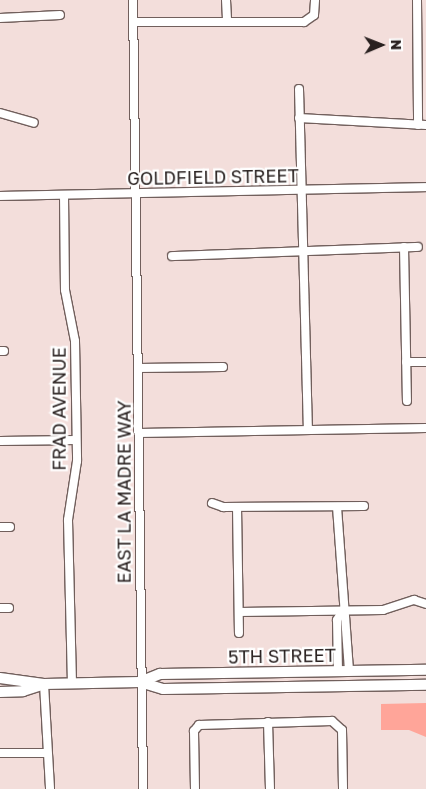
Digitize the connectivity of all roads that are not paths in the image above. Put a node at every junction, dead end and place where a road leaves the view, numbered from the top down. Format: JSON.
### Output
{"nodes":[{"id":1,"x":133,"y":0,"type":"edge"},
{"id":2,"x":226,"y":0,"type":"edge"},
{"id":3,"x":315,"y":0,"type":"edge"},
{"id":4,"x":417,"y":0,"type":"edge"},
{"id":5,"x":60,"y":15,"type":"dead end"},
{"id":6,"x":0,"y":18,"type":"edge"},
{"id":7,"x":133,"y":22,"type":"junction"},
{"id":8,"x":227,"y":22,"type":"junction"},
{"id":9,"x":422,"y":42,"type":"edge"},
{"id":10,"x":299,"y":89,"type":"dead end"},
{"id":11,"x":0,"y":114,"type":"edge"},
{"id":12,"x":298,"y":118,"type":"junction"},
{"id":13,"x":34,"y":123,"type":"dead end"},
{"id":14,"x":422,"y":125,"type":"edge"},
{"id":15,"x":426,"y":187,"type":"edge"},
{"id":16,"x":302,"y":190,"type":"junction"},
{"id":17,"x":135,"y":194,"type":"junction"},
{"id":18,"x":64,"y":195,"type":"junction"},
{"id":19,"x":0,"y":196,"type":"edge"},
{"id":20,"x":404,"y":247,"type":"junction"},
{"id":21,"x":418,"y":248,"type":"dead end"},
{"id":22,"x":302,"y":249,"type":"junction"},
{"id":23,"x":172,"y":256,"type":"dead end"},
{"id":24,"x":406,"y":362,"type":"junction"},
{"id":25,"x":426,"y":362,"type":"edge"},
{"id":26,"x":223,"y":367,"type":"dead end"},
{"id":27,"x":138,"y":368,"type":"junction"},
{"id":28,"x":407,"y":401,"type":"dead end"},
{"id":29,"x":426,"y":428,"type":"edge"},
{"id":30,"x":308,"y":430,"type":"junction"},
{"id":31,"x":139,"y":433,"type":"junction"},
{"id":32,"x":76,"y":440,"type":"junction"},
{"id":33,"x":0,"y":441,"type":"edge"},
{"id":34,"x":212,"y":503,"type":"dead end"},
{"id":35,"x":364,"y":506,"type":"dead end"},
{"id":36,"x":237,"y":507,"type":"junction"},
{"id":37,"x":337,"y":507,"type":"junction"},
{"id":38,"x":0,"y":527,"type":"edge"},
{"id":39,"x":10,"y":527,"type":"dead end"},
{"id":40,"x":426,"y":604,"type":"edge"},
{"id":41,"x":0,"y":608,"type":"edge"},
{"id":42,"x":9,"y":608,"type":"dead end"},
{"id":43,"x":343,"y":610,"type":"junction"},
{"id":44,"x":238,"y":612,"type":"junction"},
{"id":45,"x":239,"y":633,"type":"dead end"},
{"id":46,"x":426,"y":670,"type":"edge"},
{"id":47,"x":343,"y":671,"type":"junction"},
{"id":48,"x":0,"y":678,"type":"edge"},
{"id":49,"x":140,"y":682,"type":"junction"},
{"id":50,"x":72,"y":683,"type":"junction"},
{"id":51,"x":44,"y":684,"type":"junction"},
{"id":52,"x":426,"y":685,"type":"edge"},
{"id":53,"x":0,"y":692,"type":"edge"},
{"id":54,"x":268,"y":722,"type":"junction"},
{"id":55,"x":47,"y":753,"type":"junction"},
{"id":56,"x":0,"y":754,"type":"edge"},
{"id":57,"x":50,"y":789,"type":"edge"},
{"id":58,"x":144,"y":789,"type":"edge"},
{"id":59,"x":195,"y":789,"type":"edge"},
{"id":60,"x":270,"y":789,"type":"edge"},
{"id":61,"x":343,"y":789,"type":"edge"}],
"edges":[{"from":1,"to":7,"type":"street","name":"EAST LA MADRE WAY"},
{"from":2,"to":8,"type":"street"},
{"from":3,"to":8,"type":"street"},
{"from":4,"to":9,"type":"street"},
{"from":5,"to":6,"type":"street"},
{"from":7,"to":8,"type":"street"},
{"from":7,"to":17,"type":"street","name":"EAST LA MADRE WAY"},
{"from":9,"to":14,"type":"street"},
{"from":10,"to":12,"type":"street"},
{"from":11,"to":13,"type":"street"},
{"from":12,"to":14,"type":"street"},
{"from":12,"to":16,"type":"street"},
{"from":15,"to":16,"type":"street","name":"GOLDFIELD STREET"},
{"from":16,"to":17,"type":"street","name":"GOLDFIELD STREET"},
{"from":16,"to":22,"type":"street"},
{"from":17,"to":18,"type":"street","name":"GOLDFIELD STREET"},
{"from":17,"to":27,"type":"street","name":"EAST LA MADRE WAY"},
{"from":18,"to":19,"type":"street","name":"GOLDFIELD STREET"},
{"from":18,"to":32,"type":"street","name":"FRAD AVENUE"},
{"from":20,"to":21,"type":"street"},
{"from":20,"to":22,"type":"street"},
{"from":20,"to":24,"type":"street"},
{"from":22,"to":23,"type":"street"},
{"from":22,"to":30,"type":"street"},
{"from":24,"to":25,"type":"street"},
{"from":24,"to":28,"type":"street"},
{"from":26,"to":27,"type":"street"},
{"from":27,"to":31,"type":"street","name":"EAST LA MADRE WAY"},
{"from":29,"to":30,"type":"street"},
{"from":30,"to":31,"type":"street"},
{"from":31,"to":49,"type":"street","name":"EAST LA MADRE WAY"},
{"from":32,"to":33,"type":"street"},
{"from":32,"to":50,"type":"street","name":"FRAD AVENUE"},
{"from":34,"to":36,"type":"street"},
{"from":35,"to":37,"type":"street"},
{"from":36,"to":37,"type":"street"},
{"from":36,"to":44,"type":"street"},
{"from":37,"to":43,"type":"street"},
{"from":38,"to":39,"type":"street"},
{"from":40,"to":43,"type":"street"},
{"from":41,"to":42,"type":"street"},
{"from":43,"to":44,"type":"street"},
{"from":43,"to":47,"type":"street"},
{"from":44,"to":45,"type":"street"},
{"from":46,"to":47,"type":"main road","name":"5TH STREET"},
{"from":47,"to":49,"type":"main road","name":"5TH STREET"},
{"from":48,"to":51,"type":"main road","name":"5TH STREET"},
{"from":49,"to":50,"type":"main road","name":"5TH STREET"},
{"from":49,"to":52,"type":"main road","name":"5TH STREET"},
{"from":49,"to":58,"type":"street","name":"EAST LA MADRE WAY"},
{"from":50,"to":51,"type":"main road","name":"5TH STREET"},
{"from":51,"to":53,"type":"main road","name":"5TH STREET"},
{"from":51,"to":55,"type":"street"},
{"from":54,"to":59,"type":"street"},
{"from":54,"to":60,"type":"street"},
{"from":54,"to":61,"type":"street"},
{"from":55,"to":56,"type":"street"},
{"from":55,"to":57,"type":"street"}]}
